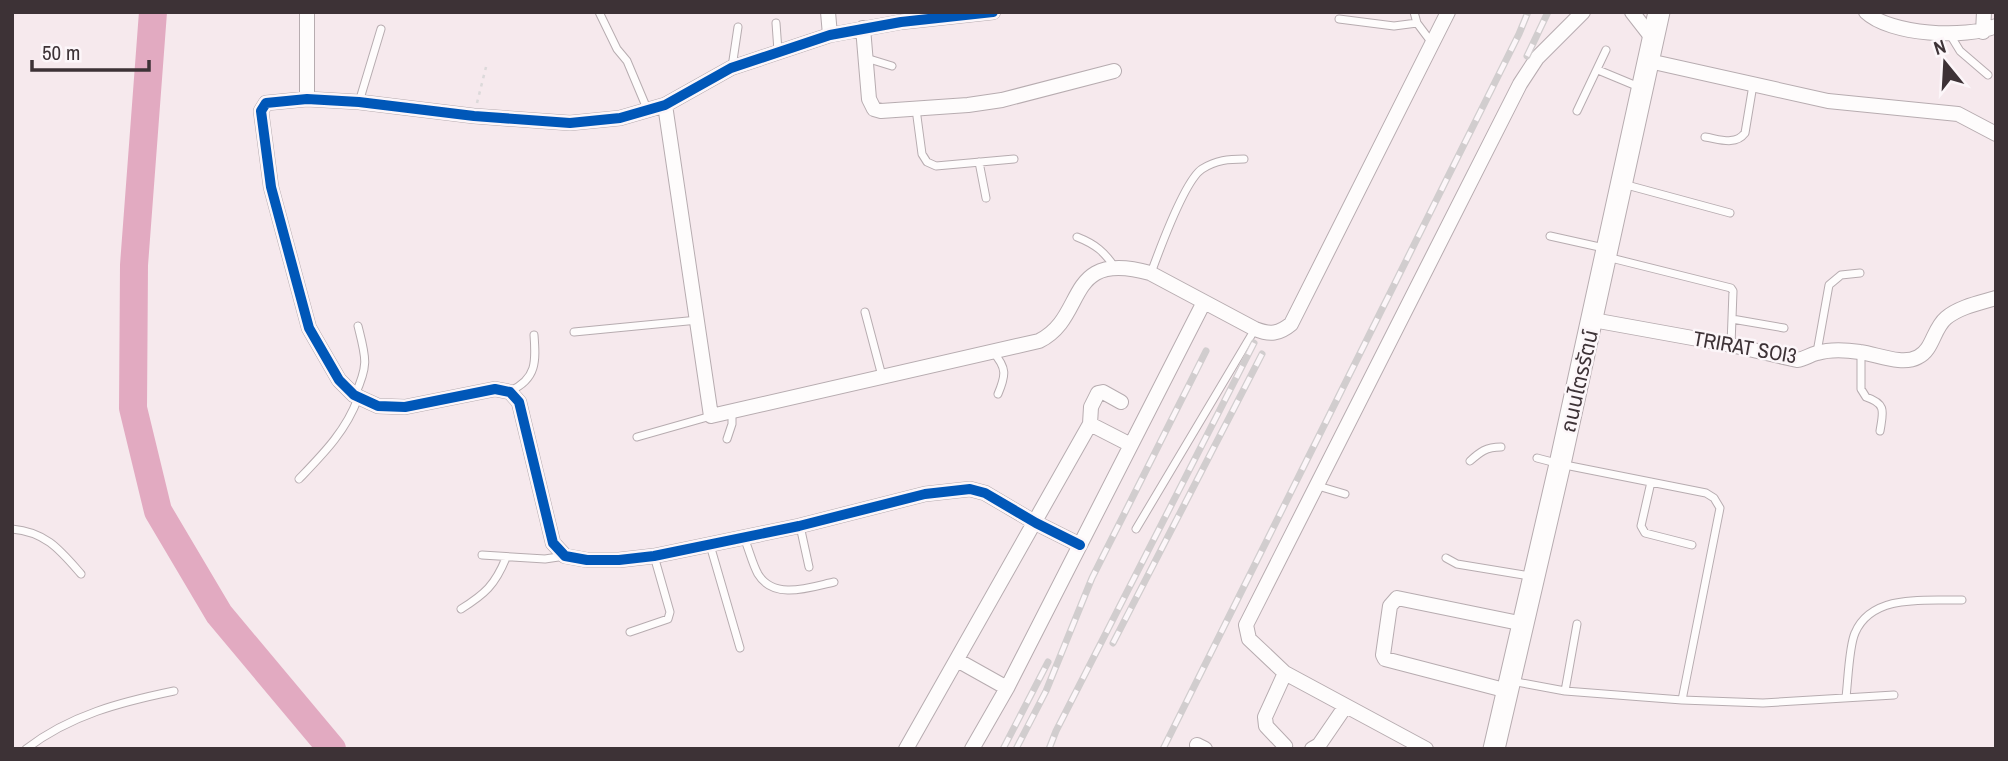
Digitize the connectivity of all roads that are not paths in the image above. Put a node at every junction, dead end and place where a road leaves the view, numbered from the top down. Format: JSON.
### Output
{"nodes":[{"id":1,"x":307,"y":12,"type":"edge"},
{"id":2,"x":599,"y":12,"type":"edge"},
{"id":3,"x":828,"y":12,"type":"edge"},
{"id":4,"x":993,"y":12,"type":"edge"},
{"id":5,"x":1414,"y":12,"type":"edge"},
{"id":6,"x":1448,"y":12,"type":"edge"},
{"id":7,"x":1583,"y":12,"type":"edge"},
{"id":8,"x":1632,"y":12,"type":"edge"},
{"id":9,"x":1866,"y":12,"type":"edge"},
{"id":10,"x":1984,"y":12,"type":"edge"},
{"id":11,"x":1659,"y":13,"type":"edge"},
{"id":12,"x":900,"y":17,"type":"edge"},
{"id":13,"x":1339,"y":19,"type":"dead end"},
{"id":14,"x":776,"y":23,"type":"dead end"},
{"id":15,"x":1417,"y":23,"type":"junction"},
{"id":16,"x":738,"y":27,"type":"dead end"},
{"id":17,"x":863,"y":28,"type":"junction"},
{"id":18,"x":381,"y":29,"type":"dead end"},
{"id":19,"x":1990,"y":29,"type":"edge"},
{"id":20,"x":1949,"y":33,"type":"junction"},
{"id":21,"x":830,"y":35,"type":"junction"},
{"id":22,"x":1653,"y":39,"type":"junction"},
{"id":23,"x":1433,"y":43,"type":"junction"},
{"id":24,"x":1606,"y":50,"type":"dead end"},
{"id":25,"x":778,"y":51,"type":"junction"},
{"id":26,"x":865,"y":58,"type":"junction"},
{"id":27,"x":1648,"y":61,"type":"junction"},
{"id":28,"x":892,"y":66,"type":"dead end"},
{"id":29,"x":731,"y":68,"type":"junction"},
{"id":30,"x":1598,"y":70,"type":"junction"},
{"id":31,"x":1114,"y":71,"type":"dead end"},
{"id":32,"x":1988,"y":75,"type":"dead end"},
{"id":33,"x":1753,"y":84,"type":"junction"},
{"id":34,"x":1643,"y":89,"type":"junction"},
{"id":35,"x":307,"y":99,"type":"junction"},
{"id":36,"x":359,"y":102,"type":"junction"},
{"id":37,"x":665,"y":105,"type":"junction"},
{"id":38,"x":916,"y":109,"type":"junction"},
{"id":39,"x":648,"y":111,"type":"junction"},
{"id":40,"x":1577,"y":111,"type":"dead end"},
{"id":41,"x":1996,"y":134,"type":"edge"},
{"id":42,"x":1705,"y":137,"type":"dead end"},
{"id":43,"x":1014,"y":159,"type":"dead end"},
{"id":44,"x":1244,"y":159,"type":"dead end"},
{"id":45,"x":979,"y":162,"type":"junction"},
{"id":46,"x":1622,"y":184,"type":"junction"},
{"id":47,"x":986,"y":198,"type":"dead end"},
{"id":48,"x":1730,"y":213,"type":"dead end"},
{"id":49,"x":1550,"y":236,"type":"dead end"},
{"id":50,"x":1076,"y":237,"type":"dead end"},
{"id":51,"x":1607,"y":253,"type":"junction"},
{"id":52,"x":1115,"y":269,"type":"junction"},
{"id":53,"x":1150,"y":273,"type":"junction"},
{"id":54,"x":1860,"y":273,"type":"dead end"},
{"id":55,"x":1996,"y":298,"type":"edge"},
{"id":56,"x":1204,"y":302,"type":"junction"},
{"id":57,"x":865,"y":312,"type":"dead end"},
{"id":58,"x":1732,"y":319,"type":"junction"},
{"id":59,"x":698,"y":320,"type":"junction"},
{"id":60,"x":1593,"y":320,"type":"junction"},
{"id":61,"x":358,"y":326,"type":"dead end"},
{"id":62,"x":1784,"y":328,"type":"dead end"},
{"id":63,"x":1255,"y":329,"type":"junction"},
{"id":64,"x":574,"y":332,"type":"dead end"},
{"id":65,"x":534,"y":335,"type":"dead end"},
{"id":66,"x":1731,"y":345,"type":"junction"},
{"id":67,"x":993,"y":351,"type":"junction"},
{"id":68,"x":1861,"y":352,"type":"junction"},
{"id":69,"x":1817,"y":353,"type":"junction"},
{"id":70,"x":883,"y":377,"type":"junction"},
{"id":71,"x":510,"y":392,"type":"junction"},
{"id":72,"x":998,"y":394,"type":"dead end"},
{"id":73,"x":356,"y":396,"type":"junction"},
{"id":74,"x":1121,"y":402,"type":"dead end"},
{"id":75,"x":732,"y":411,"type":"junction"},
{"id":76,"x":711,"y":416,"type":"junction"},
{"id":77,"x":1090,"y":424,"type":"junction"},
{"id":78,"x":1880,"y":431,"type":"dead end"},
{"id":79,"x":637,"y":438,"type":"dead end"},
{"id":80,"x":727,"y":439,"type":"dead end"},
{"id":81,"x":1131,"y":445,"type":"junction"},
{"id":82,"x":1501,"y":447,"type":"dead end"},
{"id":83,"x":1538,"y":458,"type":"dead end"},
{"id":84,"x":1470,"y":461,"type":"dead end"},
{"id":85,"x":1560,"y":464,"type":"junction"},
{"id":86,"x":299,"y":480,"type":"dead end"},
{"id":87,"x":1651,"y":482,"type":"junction"},
{"id":88,"x":1318,"y":486,"type":"junction"},
{"id":89,"x":1345,"y":494,"type":"dead end"},
{"id":90,"x":1036,"y":523,"type":"junction"},
{"id":91,"x":800,"y":526,"type":"junction"},
{"id":92,"x":12,"y":529,"type":"edge"},
{"id":93,"x":1136,"y":529,"type":"dead end"},
{"id":94,"x":743,"y":537,"type":"junction"},
{"id":95,"x":709,"y":544,"type":"junction"},
{"id":96,"x":1080,"y":545,"type":"junction"},
{"id":97,"x":1692,"y":545,"type":"dead end"},
{"id":98,"x":482,"y":555,"type":"dead end"},
{"id":99,"x":565,"y":556,"type":"junction"},
{"id":100,"x":654,"y":556,"type":"junction"},
{"id":101,"x":506,"y":558,"type":"junction"},
{"id":102,"x":1446,"y":558,"type":"dead end"},
{"id":103,"x":809,"y":567,"type":"dead end"},
{"id":104,"x":80,"y":574,"type":"dead end"},
{"id":105,"x":1535,"y":577,"type":"junction"},
{"id":106,"x":834,"y":582,"type":"dead end"},
{"id":107,"x":1962,"y":600,"type":"dead end"},
{"id":108,"x":461,"y":609,"type":"dead end"},
{"id":109,"x":1524,"y":624,"type":"junction"},
{"id":110,"x":1577,"y":624,"type":"dead end"},
{"id":111,"x":630,"y":632,"type":"dead end"},
{"id":112,"x":740,"y":648,"type":"dead end"},
{"id":113,"x":957,"y":660,"type":"junction"},
{"id":114,"x":1285,"y":673,"type":"junction"},
{"id":115,"x":1509,"y":686,"type":"junction"},
{"id":116,"x":1007,"y":688,"type":"junction"},
{"id":117,"x":174,"y":691,"type":"dead end"},
{"id":118,"x":1565,"y":691,"type":"junction"},
{"id":119,"x":1894,"y":695,"type":"dead end"},
{"id":120,"x":1846,"y":697,"type":"junction"},
{"id":121,"x":1682,"y":700,"type":"junction"},
{"id":122,"x":1345,"y":707,"type":"junction"},
{"id":123,"x":1288,"y":748,"type":"edge"},
{"id":124,"x":26,"y":749,"type":"edge"},
{"id":125,"x":906,"y":749,"type":"edge"},
{"id":126,"x":972,"y":749,"type":"edge"},
{"id":127,"x":1312,"y":749,"type":"edge"},
{"id":128,"x":1426,"y":749,"type":"edge"},
{"id":129,"x":1494,"y":749,"type":"edge"}],
"edges":[{"from":1,"to":35,"type":"street"},
{"from":2,"to":39,"type":"lane"},
{"from":3,"to":21,"type":"street"},
{"from":4,"to":12,"type":"street"},
{"from":5,"to":15,"type":"lane"},
{"from":6,"to":23,"type":"street"},
{"from":7,"to":88,"type":"street"},
{"from":8,"to":22,"type":"street"},
{"from":9,"to":20,"type":"street"},
{"from":10,"to":19,"type":"street"},
{"from":11,"to":22,"type":"main road","name":"ถนนไตรรัตน์"},
{"from":12,"to":17,"type":"street"},
{"from":13,"to":15,"type":"lane"},
{"from":14,"to":25,"type":"lane"},
{"from":15,"to":23,"type":"lane"},
{"from":16,"to":29,"type":"lane"},
{"from":17,"to":21,"type":"street"},
{"from":17,"to":26,"type":"street"},
{"from":18,"to":36,"type":"lane"},
{"from":19,"to":20,"type":"street"},
{"from":20,"to":32,"type":"lane"},
{"from":21,"to":25,"type":"street"},
{"from":22,"to":27,"type":"main road","name":"ถนนไตรรัตน์"},
{"from":23,"to":63,"type":"street"},
{"from":24,"to":30,"type":"lane"},
{"from":25,"to":29,"type":"street"},
{"from":26,"to":28,"type":"lane"},
{"from":26,"to":38,"type":"street"},
{"from":27,"to":33,"type":"street"},
{"from":27,"to":34,"type":"main road","name":"ถนนไตรรัตน์"},
{"from":29,"to":37,"type":"street"},
{"from":30,"to":34,"type":"lane"},
{"from":30,"to":40,"type":"lane"},
{"from":31,"to":38,"type":"street"},
{"from":33,"to":41,"type":"street"},
{"from":33,"to":42,"type":"lane"},
{"from":34,"to":46,"type":"main road","name":"ถนนไตรรัตน์"},
{"from":35,"to":36,"type":"street"},
{"from":35,"to":73,"type":"street"},
{"from":36,"to":39,"type":"street"},
{"from":37,"to":39,"type":"street"},
{"from":37,"to":59,"type":"street"},
{"from":38,"to":45,"type":"lane"},
{"from":43,"to":45,"type":"lane"},
{"from":44,"to":53,"type":"lane"},
{"from":45,"to":47,"type":"lane"},
{"from":46,"to":48,"type":"lane"},
{"from":46,"to":51,"type":"main road","name":"ถนนไตรรัตน์"},
{"from":49,"to":51,"type":"lane"},
{"from":50,"to":52,"type":"lane"},
{"from":51,"to":58,"type":"lane"},
{"from":51,"to":60,"type":"main road","name":"ถนนไตรรัตน์"},
{"from":52,"to":53,"type":"street"},
{"from":52,"to":67,"type":"street"},
{"from":53,"to":56,"type":"street"},
{"from":54,"to":69,"type":"lane"},
{"from":55,"to":68,"type":"street","name":"TRIRAT SOI3"},
{"from":56,"to":63,"type":"street"},
{"from":56,"to":81,"type":"street"},
{"from":57,"to":70,"type":"lane"},
{"from":58,"to":62,"type":"lane"},
{"from":58,"to":66,"type":"lane"},
{"from":59,"to":64,"type":"lane"},
{"from":59,"to":76,"type":"street"},
{"from":60,"to":66,"type":"street","name":"TRIRAT SOI3"},
{"from":60,"to":85,"type":"main road","name":"ถนนไตรรัตน์"},
{"from":61,"to":73,"type":"lane"},
{"from":63,"to":93,"type":"lane"},
{"from":65,"to":71,"type":"lane"},
{"from":66,"to":69,"type":"street","name":"TRIRAT SOI3"},
{"from":67,"to":70,"type":"street"},
{"from":67,"to":72,"type":"lane"},
{"from":68,"to":69,"type":"street","name":"TRIRAT SOI3"},
{"from":68,"to":78,"type":"lane"},
{"from":70,"to":75,"type":"street"},
{"from":71,"to":73,"type":"street"},
{"from":71,"to":99,"type":"street"},
{"from":73,"to":86,"type":"lane"},
{"from":74,"to":77,"type":"street"},
{"from":75,"to":76,"type":"street"},
{"from":75,"to":80,"type":"lane"},
{"from":76,"to":79,"type":"lane"},
{"from":77,"to":81,"type":"street"},
{"from":77,"to":90,"type":"street"},
{"from":81,"to":96,"type":"street"},
{"from":82,"to":84,"type":"lane"},
{"from":83,"to":85,"type":"lane"},
{"from":85,"to":87,"type":"lane"},
{"from":85,"to":105,"type":"main road","name":"ถนนไตรรัตน์"},
{"from":87,"to":97,"type":"lane"},
{"from":87,"to":121,"type":"lane"},
{"from":88,"to":89,"type":"lane"},
{"from":88,"to":114,"type":"street"},
{"from":90,"to":91,"type":"street"},
{"from":90,"to":96,"type":"street"},
{"from":90,"to":113,"type":"street"},
{"from":91,"to":94,"type":"street"},
{"from":91,"to":103,"type":"lane"},
{"from":92,"to":104,"type":"lane"},
{"from":94,"to":95,"type":"street"},
{"from":94,"to":106,"type":"lane"},
{"from":95,"to":100,"type":"street"},
{"from":95,"to":112,"type":"lane"},
{"from":96,"to":116,"type":"street"},
{"from":98,"to":101,"type":"lane"},
{"from":99,"to":100,"type":"street"},
{"from":99,"to":101,"type":"lane"},
{"from":100,"to":111,"type":"lane"},
{"from":101,"to":108,"type":"lane"},
{"from":102,"to":105,"type":"lane"},
{"from":105,"to":109,"type":"main road","name":"ถนนไตรรัตน์"},
{"from":107,"to":120,"type":"lane"},
{"from":109,"to":115,"type":"main road","name":"ถนนไตรรัตน์"},
{"from":109,"to":115,"type":"street"},
{"from":110,"to":118,"type":"lane"},
{"from":113,"to":116,"type":"street"},
{"from":113,"to":125,"type":"street"},
{"from":114,"to":122,"type":"street"},
{"from":114,"to":123,"type":"street"},
{"from":115,"to":118,"type":"lane"},
{"from":115,"to":129,"type":"main road","name":"ถนนไตรรัตน์"},
{"from":116,"to":126,"type":"street"},
{"from":117,"to":124,"type":"lane"},
{"from":118,"to":121,"type":"lane"},
{"from":119,"to":120,"type":"lane"},
{"from":120,"to":121,"type":"lane"},
{"from":122,"to":127,"type":"street"},
{"from":122,"to":128,"type":"street"}]}
